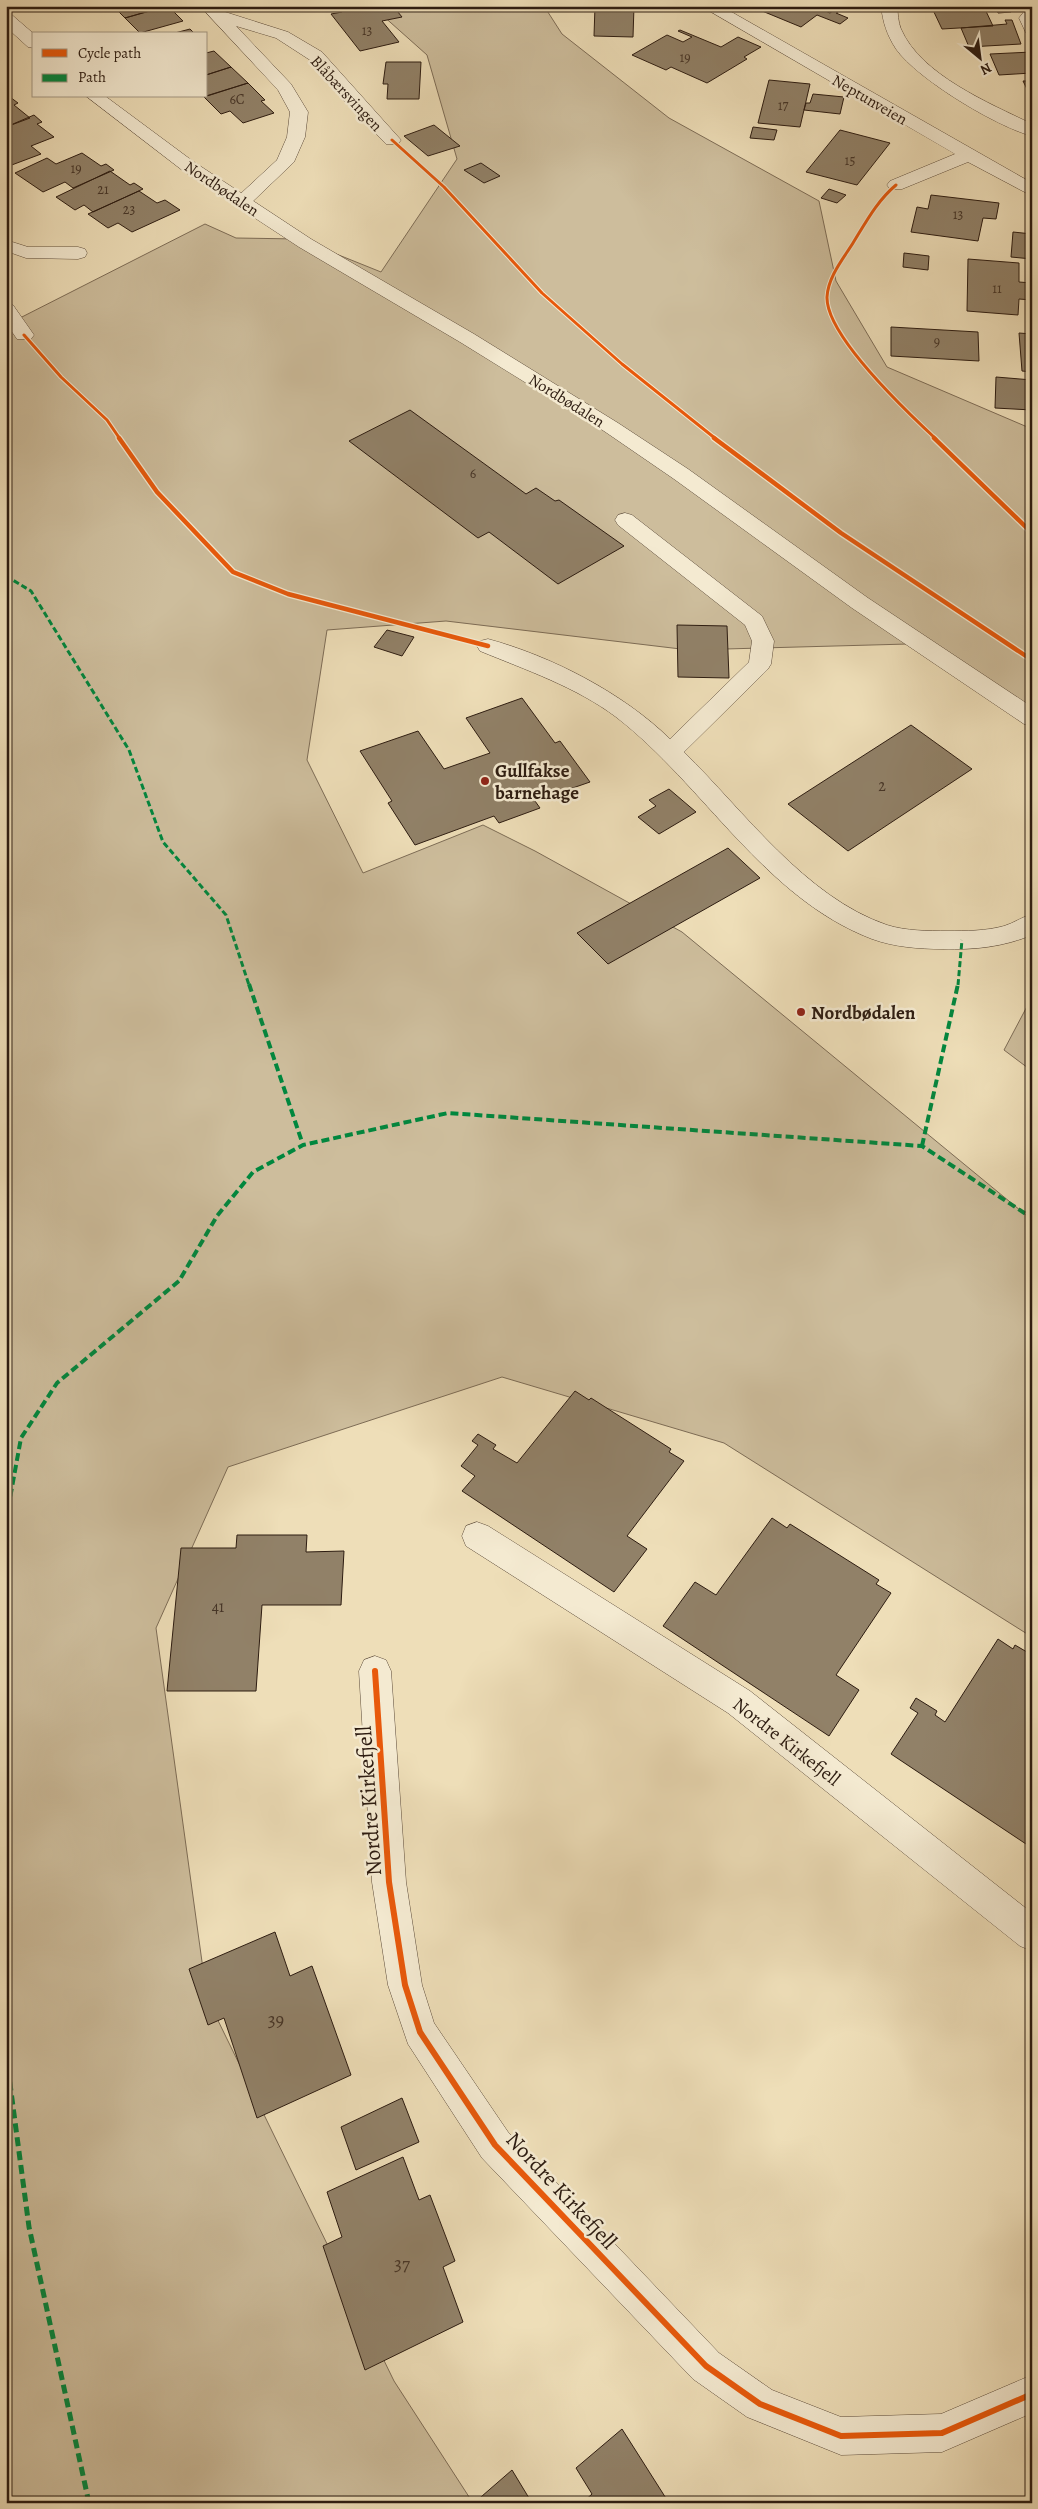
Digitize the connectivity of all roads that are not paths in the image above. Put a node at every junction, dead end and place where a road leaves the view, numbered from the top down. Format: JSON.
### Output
{"nodes":[{"id":1,"x":709,"y":6,"type":"edge"},
{"id":2,"x":890,"y":6,"type":"edge"},
{"id":3,"x":212,"y":10,"type":"edge"},
{"id":4,"x":1032,"y":12,"type":"edge"},
{"id":5,"x":6,"y":18,"type":"edge"},
{"id":6,"x":1032,"y":30,"type":"edge"},
{"id":7,"x":32,"y":41,"type":"edge"},
{"id":8,"x":97,"y":98,"type":"edge"},
{"id":9,"x":1032,"y":131,"type":"edge"},
{"id":10,"x":392,"y":140,"type":"dead end"},
{"id":11,"x":967,"y":156,"type":"junction"},
{"id":12,"x":896,"y":185,"type":"dead end"},
{"id":13,"x":1032,"y":191,"type":"edge"},
{"id":14,"x":242,"y":202,"type":"junction"},
{"id":15,"x":6,"y":245,"type":"edge"},
{"id":16,"x":78,"y":253,"type":"dead end"},
{"id":17,"x":6,"y":309,"type":"edge"},
{"id":18,"x":15,"y":332,"type":"edge"},
{"id":19,"x":625,"y":520,"type":"dead end"},
{"id":20,"x":488,"y":646,"type":"dead end"},
{"id":21,"x":1032,"y":718,"type":"edge"},
{"id":22,"x":670,"y":752,"type":"junction"},
{"id":23,"x":1032,"y":923,"type":"edge"},
{"id":24,"x":477,"y":1536,"type":"dead end"},
{"id":25,"x":375,"y":1671,"type":"dead end"},
{"id":26,"x":1032,"y":1934,"type":"edge"},
{"id":27,"x":1032,"y":2394,"type":"edge"}],
"edges":[{"from":1,"to":11,"type":"street","name":"Neptunveien"},
{"from":2,"to":9,"type":"street"},
{"from":3,"to":10,"type":"street","name":"Blåbærsvingen"},
{"from":3,"to":14,"type":"street","name":"Blåbærsvingen"},
{"from":4,"to":6,"type":"street"},
{"from":5,"to":7,"type":"street"},
{"from":8,"to":14,"type":"street","name":"Nordbødalen"},
{"from":11,"to":12,"type":"street"},
{"from":11,"to":13,"type":"street","name":"Neptunveien"},
{"from":14,"to":21,"type":"street","name":"Nordbødalen"},
{"from":15,"to":16,"type":"street"},
{"from":17,"to":18,"type":"street"},
{"from":19,"to":22,"type":"street"},
{"from":20,"to":22,"type":"street"},
{"from":22,"to":23,"type":"street"},
{"from":24,"to":26,"type":"street","name":"Nordre Kirkefjell"},
{"from":25,"to":27,"type":"street","name":"Nordre Kirkefjell"}]}
